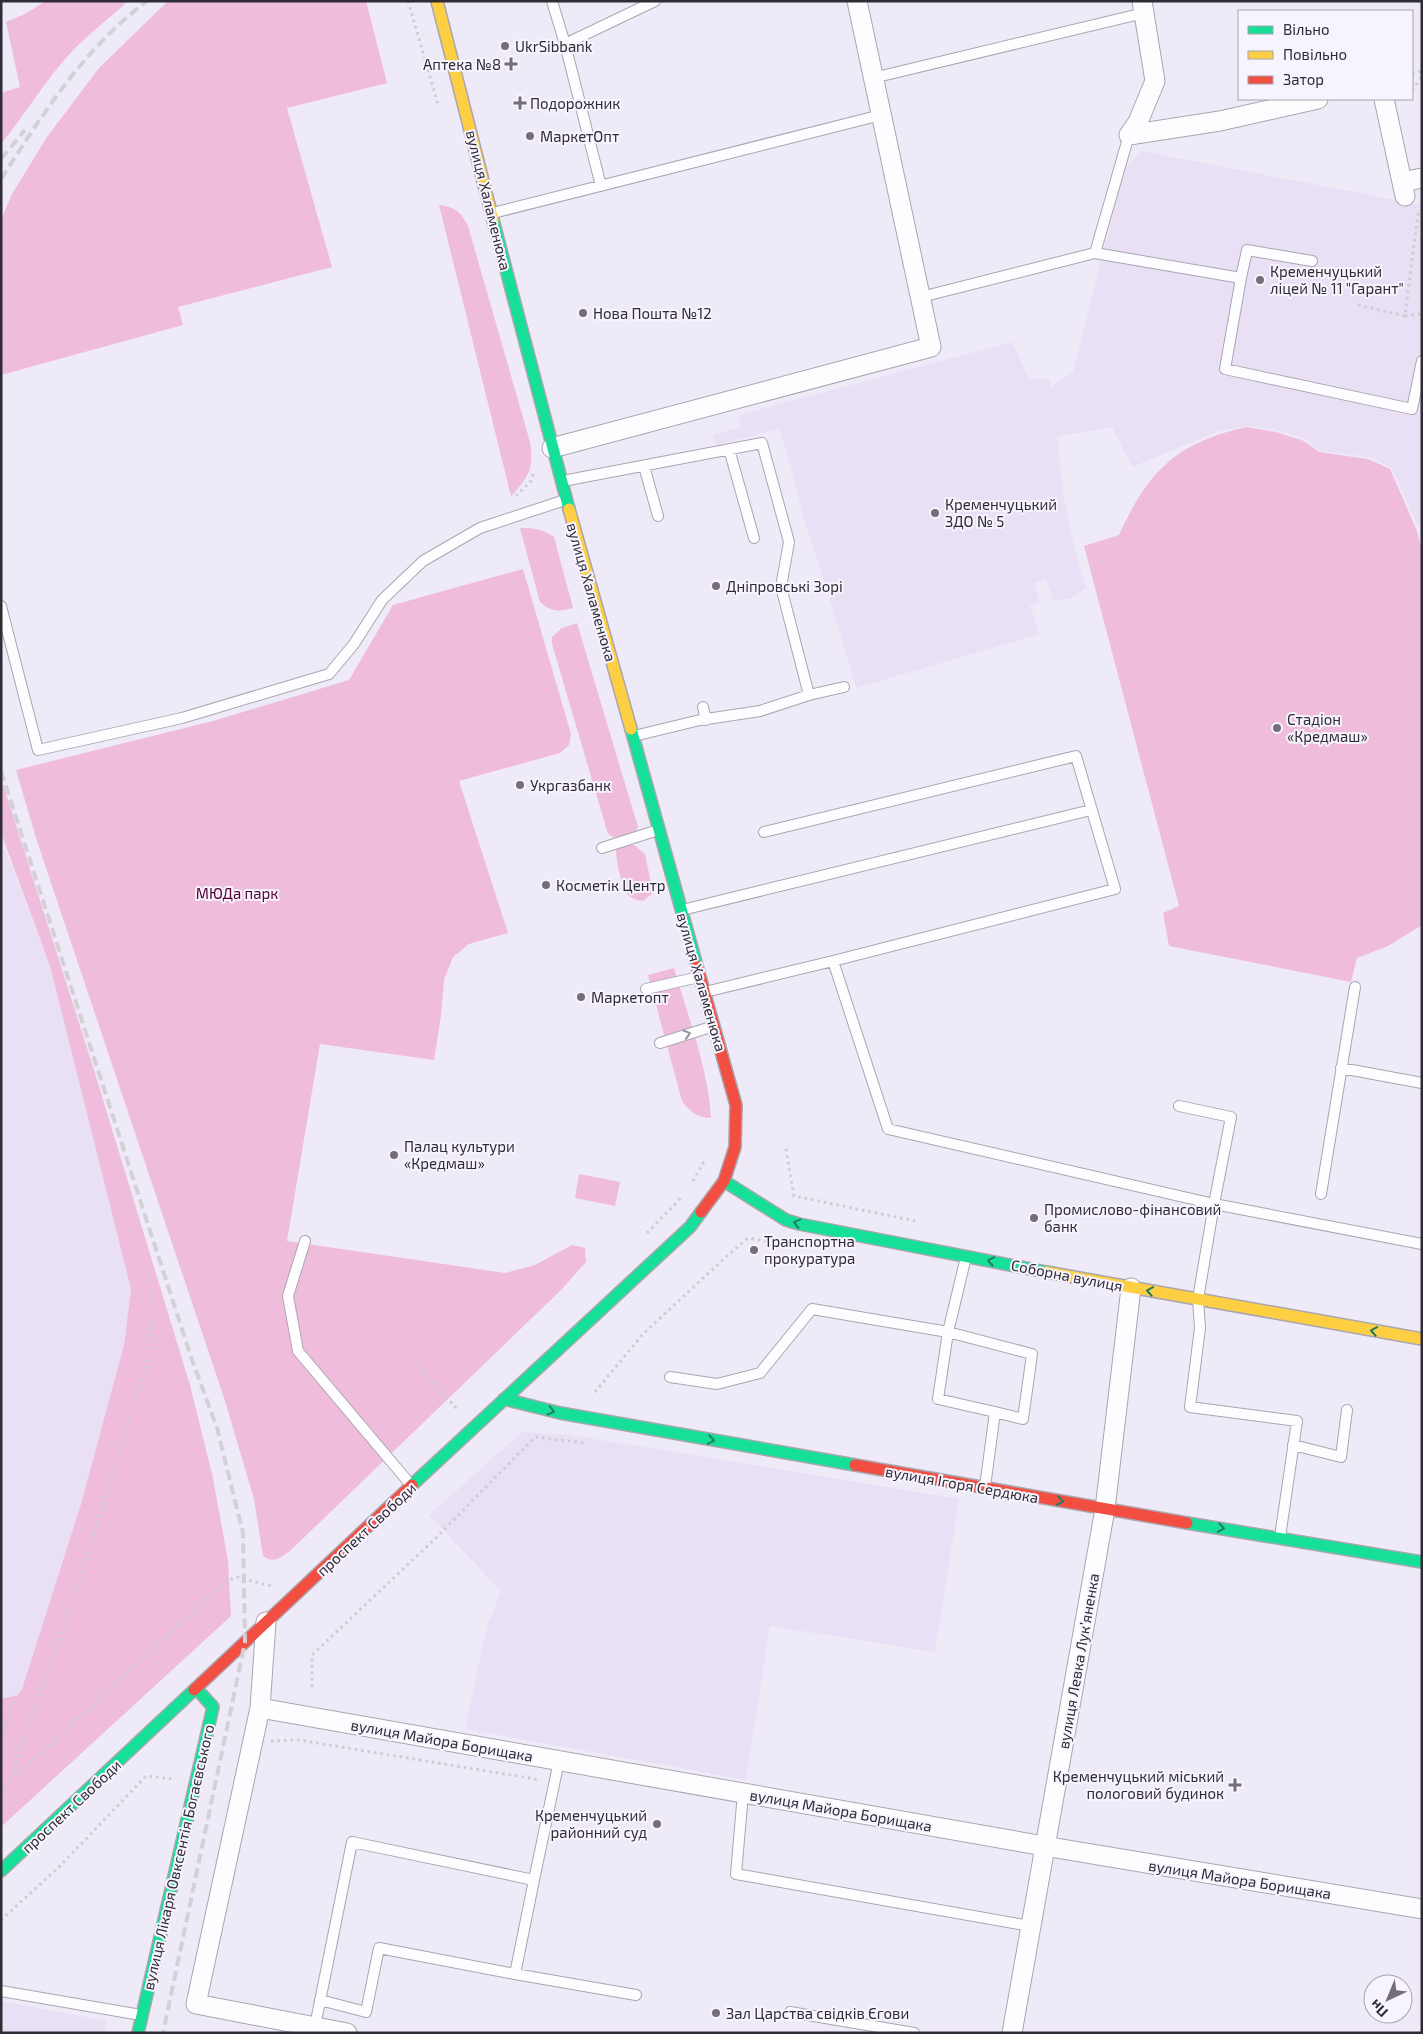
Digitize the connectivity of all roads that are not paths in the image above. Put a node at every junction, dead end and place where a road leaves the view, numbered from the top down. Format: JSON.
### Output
{"nodes":[{"id":1,"x":438,"y":1,"type":"edge"},
{"id":2,"x":552,"y":1,"type":"edge"},
{"id":3,"x":655,"y":1,"type":"edge"},
{"id":4,"x":857,"y":1,"type":"edge"},
{"id":5,"x":1143,"y":7,"type":"edge"},
{"id":6,"x":565,"y":44,"type":"junction"},
{"id":7,"x":873,"y":78,"type":"junction"},
{"id":8,"x":1314,"y":100,"type":"edge"},
{"id":9,"x":1384,"y":100,"type":"edge"},
{"id":10,"x":881,"y":114,"type":"junction"},
{"id":11,"x":1129,"y":135,"type":"junction"},
{"id":12,"x":1422,"y":178,"type":"edge"},
{"id":13,"x":601,"y":186,"type":"junction"},
{"id":14,"x":492,"y":213,"type":"junction"},
{"id":15,"x":1094,"y":253,"type":"junction"},
{"id":16,"x":1312,"y":261,"type":"dead end"},
{"id":17,"x":1241,"y":278,"type":"junction"},
{"id":18,"x":920,"y":297,"type":"junction"},
{"id":19,"x":1422,"y":362,"type":"edge"},
{"id":20,"x":552,"y":448,"type":"junction"},
{"id":21,"x":729,"y":449,"type":"junction"},
{"id":22,"x":644,"y":466,"type":"junction"},
{"id":23,"x":562,"y":482,"type":"junction"},
{"id":24,"x":566,"y":499,"type":"junction"},
{"id":25,"x":658,"y":516,"type":"dead end"},
{"id":26,"x":754,"y":538,"type":"dead end"},
{"id":27,"x":1,"y":606,"type":"edge"},
{"id":28,"x":844,"y":687,"type":"dead end"},
{"id":29,"x":809,"y":695,"type":"junction"},
{"id":30,"x":703,"y":707,"type":"dead end"},
{"id":31,"x":706,"y":720,"type":"junction"},
{"id":32,"x":633,"y":736,"type":"junction"},
{"id":33,"x":1091,"y":810,"type":"junction"},
{"id":34,"x":659,"y":830,"type":"junction"},
{"id":35,"x":764,"y":832,"type":"dead end"},
{"id":36,"x":602,"y":848,"type":"dead end"},
{"id":37,"x":682,"y":910,"type":"junction"},
{"id":38,"x":833,"y":961,"type":"junction"},
{"id":39,"x":700,"y":976,"type":"junction"},
{"id":40,"x":1355,"y":988,"type":"dead end"},
{"id":41,"x":646,"y":989,"type":"dead end"},
{"id":42,"x":705,"y":992,"type":"junction"},
{"id":43,"x":714,"y":1026,"type":"junction"},
{"id":44,"x":660,"y":1043,"type":"dead end"},
{"id":45,"x":1341,"y":1068,"type":"junction"},
{"id":46,"x":1422,"y":1083,"type":"edge"},
{"id":47,"x":1179,"y":1106,"type":"dead end"},
{"id":48,"x":724,"y":1181,"type":"junction"},
{"id":49,"x":1321,"y":1194,"type":"dead end"},
{"id":50,"x":1214,"y":1204,"type":"junction"},
{"id":51,"x":305,"y":1241,"type":"dead end"},
{"id":52,"x":1422,"y":1244,"type":"edge"},
{"id":53,"x":966,"y":1256,"type":"junction"},
{"id":54,"x":1131,"y":1288,"type":"junction"},
{"id":55,"x":1198,"y":1299,"type":"junction"},
{"id":56,"x":948,"y":1332,"type":"junction"},
{"id":57,"x":1422,"y":1339,"type":"edge"},
{"id":58,"x":670,"y":1377,"type":"dead end"},
{"id":59,"x":504,"y":1399,"type":"junction"},
{"id":60,"x":1347,"y":1410,"type":"dead end"},
{"id":61,"x":995,"y":1412,"type":"junction"},
{"id":62,"x":1293,"y":1445,"type":"junction"},
{"id":63,"x":411,"y":1486,"type":"junction"},
{"id":64,"x":985,"y":1488,"type":"junction"},
{"id":65,"x":1105,"y":1509,"type":"junction"},
{"id":66,"x":1280,"y":1538,"type":"junction"},
{"id":67,"x":1422,"y":1562,"type":"edge"},
{"id":68,"x":266,"y":1622,"type":"junction"},
{"id":69,"x":196,"y":1688,"type":"junction"},
{"id":70,"x":260,"y":1708,"type":"junction"},
{"id":71,"x":559,"y":1761,"type":"junction"},
{"id":72,"x":743,"y":1793,"type":"junction"},
{"id":73,"x":1044,"y":1846,"type":"junction"},
{"id":74,"x":1,"y":1871,"type":"edge"},
{"id":75,"x":534,"y":1880,"type":"junction"},
{"id":76,"x":1422,"y":1909,"type":"edge"},
{"id":77,"x":1030,"y":1926,"type":"junction"},
{"id":78,"x":515,"y":1974,"type":"junction"},
{"id":79,"x":1,"y":1991,"type":"edge"},
{"id":80,"x":636,"y":1995,"type":"dead end"},
{"id":81,"x":320,"y":2000,"type":"junction"},
{"id":82,"x":790,"y":2012,"type":"dead end"},
{"id":83,"x":142,"y":2016,"type":"junction"},
{"id":84,"x":314,"y":2026,"type":"junction"},
{"id":85,"x":340,"y":2032,"type":"edge"},
{"id":86,"x":138,"y":2033,"type":"edge"},
{"id":87,"x":914,"y":2033,"type":"edge"},
{"id":88,"x":1012,"y":2033,"type":"edge"}],
"edges":[{"from":1,"to":14,"type":"main road","name":"вулиця Халаменюка"},
{"from":2,"to":6,"type":"lane"},
{"from":3,"to":6,"type":"lane"},
{"from":4,"to":7,"type":"street"},
{"from":5,"to":7,"type":"lane"},
{"from":5,"to":11,"type":"street"},
{"from":6,"to":13,"type":"lane"},
{"from":7,"to":10,"type":"street"},
{"from":8,"to":11,"type":"street"},
{"from":9,"to":12,"type":"street"},
{"from":10,"to":13,"type":"lane"},
{"from":10,"to":18,"type":"street"},
{"from":11,"to":15,"type":"lane"},
{"from":13,"to":14,"type":"lane"},
{"from":14,"to":20,"type":"main road","name":"вулиця Халаменюка"},
{"from":15,"to":17,"type":"lane"},
{"from":15,"to":18,"type":"lane"},
{"from":16,"to":17,"type":"lane"},
{"from":17,"to":19,"type":"lane"},
{"from":18,"to":20,"type":"street"},
{"from":20,"to":23,"type":"main road","name":"вулиця Халаменюка"},
{"from":21,"to":22,"type":"lane"},
{"from":21,"to":26,"type":"lane"},
{"from":21,"to":29,"type":"lane"},
{"from":22,"to":23,"type":"lane"},
{"from":22,"to":25,"type":"lane"},
{"from":23,"to":24,"type":"main road","name":"вулиця Халаменюка"},
{"from":24,"to":27,"type":"lane"},
{"from":24,"to":32,"type":"main road","name":"вулиця Халаменюка"},
{"from":28,"to":29,"type":"lane"},
{"from":29,"to":31,"type":"lane"},
{"from":30,"to":31,"type":"lane"},
{"from":31,"to":32,"type":"lane"},
{"from":32,"to":34,"type":"main road","name":"вулиця Халаменюка"},
{"from":33,"to":35,"type":"lane"},
{"from":33,"to":37,"type":"lane"},
{"from":33,"to":38,"type":"lane"},
{"from":34,"to":36,"type":"lane"},
{"from":34,"to":37,"type":"main road","name":"вулиця Халаменюка"},
{"from":37,"to":39,"type":"main road","name":"вулиця Халаменюка"},
{"from":38,"to":42,"type":"lane"},
{"from":38,"to":50,"type":"lane"},
{"from":39,"to":41,"type":"lane"},
{"from":39,"to":42,"type":"main road","name":"вулиця Халаменюка"},
{"from":40,"to":45,"type":"lane"},
{"from":42,"to":43,"type":"main road","name":"вулиця Халаменюка"},
{"from":44,"to":43,"type":"lane","one_way":true},
{"from":43,"to":48,"type":"main road","name":"вулиця Халаменюка"},
{"from":45,"to":46,"type":"lane"},
{"from":45,"to":49,"type":"lane"},
{"from":47,"to":50,"type":"lane"},
{"from":53,"to":48,"type":"main road","name":"Соборна вулиця","one_way":true},
{"from":48,"to":59,"type":"main road","name":"проспект Свободи"},
{"from":50,"to":52,"type":"lane"},
{"from":50,"to":55,"type":"lane"},
{"from":51,"to":63,"type":"lane"},
{"from":54,"to":53,"type":"main road","name":"Соборна вулиця","one_way":true},
{"from":53,"to":56,"type":"lane"},
{"from":55,"to":54,"type":"main road","name":"Соборна вулиця","one_way":true},
{"from":54,"to":65,"type":"street","name":"вулиця Левка Лукʼяненка"},
{"from":57,"to":55,"type":"main road","name":"Соборна вулиця","one_way":true},
{"from":55,"to":62,"type":"lane"},
{"from":56,"to":58,"type":"lane"},
{"from":56,"to":61,"type":"lane"},
{"from":56,"to":61,"type":"lane"},
{"from":59,"to":63,"type":"main road","name":"проспект Свободи"},
{"from":59,"to":64,"type":"main road","name":"вулиця Ігоря Сердюка","one_way":true},
{"from":60,"to":62,"type":"lane"},
{"from":61,"to":64,"type":"lane"},
{"from":62,"to":66,"type":"lane"},
{"from":63,"to":68,"type":"main road","name":"проспект Свободи"},
{"from":64,"to":65,"type":"main road","name":"вулиця Ігоря Сердюка","one_way":true},
{"from":65,"to":66,"type":"main road","name":"вулиця Ігоря Сердюка","one_way":true},
{"from":65,"to":73,"type":"street","name":"вулиця Левка Лукʼяненка"},
{"from":66,"to":67,"type":"main road","name":"вулиця Ігоря Сердюка"},
{"from":68,"to":69,"type":"main road","name":"проспект Свободи"},
{"from":68,"to":70,"type":"street"},
{"from":69,"to":74,"type":"main road","name":"проспект Свободи"},
{"from":69,"to":83,"type":"main road","name":"вулиця Лікаря Овксентія Богаєвського"},
{"from":70,"to":71,"type":"street","name":"вулиця Майора Борищака"},
{"from":70,"to":84,"type":"street"},
{"from":71,"to":72,"type":"street","name":"вулиця Майора Борищака"},
{"from":71,"to":75,"type":"lane"},
{"from":72,"to":73,"type":"street","name":"вулиця Майора Борищака"},
{"from":72,"to":77,"type":"lane"},
{"from":73,"to":76,"type":"street","name":"вулиця Майора Борищака"},
{"from":73,"to":77,"type":"street","name":"вулиця Левка Лукʼяненка"},
{"from":75,"to":78,"type":"lane"},
{"from":75,"to":81,"type":"lane"},
{"from":77,"to":88,"type":"street","name":"вулиця Левка Лукʼяненка"},
{"from":78,"to":80,"type":"lane"},
{"from":78,"to":81,"type":"lane"},
{"from":79,"to":83,"type":"lane"},
{"from":81,"to":84,"type":"lane"},
{"from":82,"to":87,"type":"lane"},
{"from":83,"to":86,"type":"main road","name":"вулиця Лікаря Овксентія Богаєвського"},
{"from":84,"to":85,"type":"street"}]}
